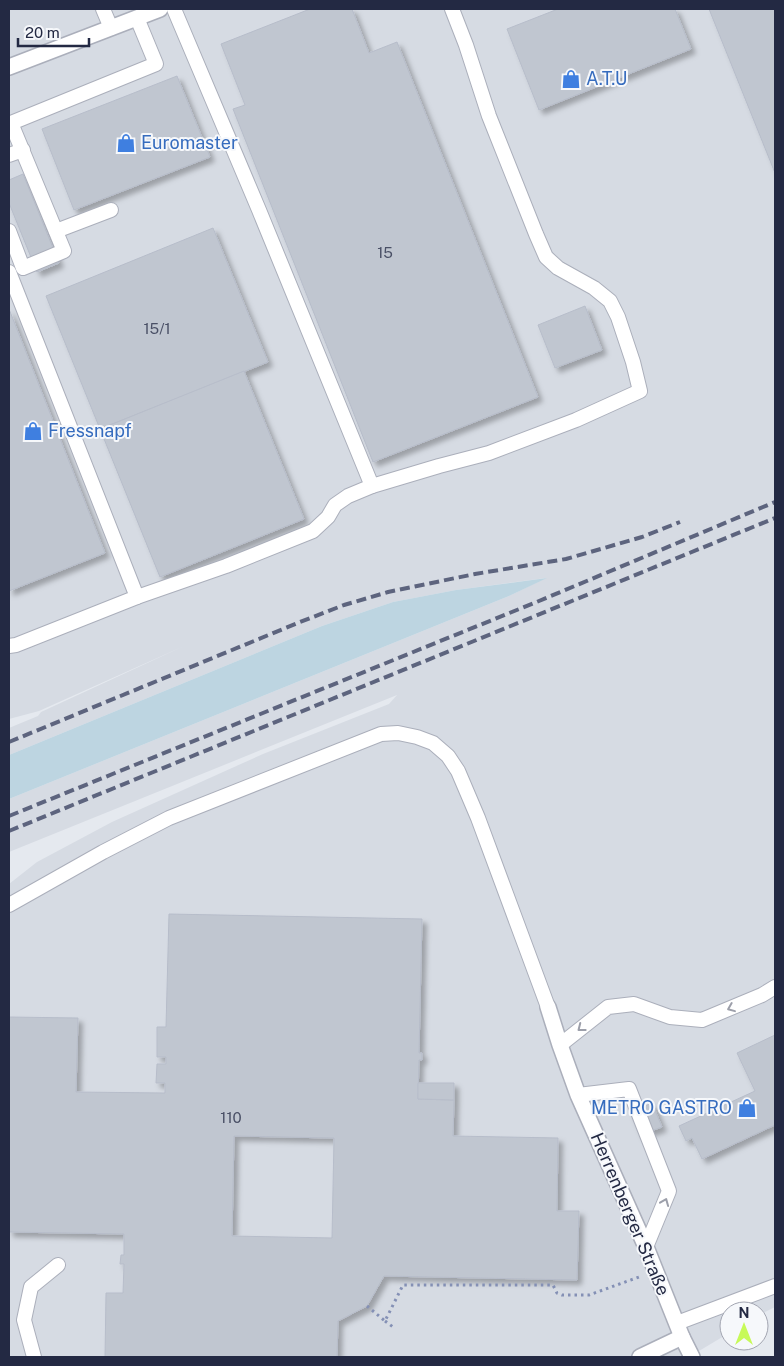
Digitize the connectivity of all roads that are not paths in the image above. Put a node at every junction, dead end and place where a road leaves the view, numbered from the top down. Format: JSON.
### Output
{"nodes":[{"id":1,"x":103,"y":9,"type":"edge"},
{"id":2,"x":160,"y":9,"type":"edge"},
{"id":3,"x":174,"y":9,"type":"edge"},
{"id":4,"x":452,"y":9,"type":"edge"},
{"id":5,"x":137,"y":18,"type":"junction"},
{"id":6,"x":111,"y":28,"type":"junction"},
{"id":7,"x":9,"y":67,"type":"edge"},
{"id":8,"x":10,"y":123,"type":"edge"},
{"id":9,"x":23,"y":150,"type":"junction"},
{"id":10,"x":9,"y":155,"type":"edge"},
{"id":11,"x":111,"y":210,"type":"dead end"},
{"id":12,"x":9,"y":231,"type":"edge"},
{"id":13,"x":56,"y":231,"type":"junction"},
{"id":14,"x":9,"y":272,"type":"edge"},
{"id":15,"x":372,"y":486,"type":"junction"},
{"id":16,"x":137,"y":596,"type":"junction"},
{"id":17,"x":9,"y":646,"type":"edge"},
{"id":18,"x":9,"y":905,"type":"edge"},
{"id":19,"x":775,"y":988,"type":"edge"},
{"id":20,"x":548,"y":1007,"type":"joint"},
{"id":21,"x":560,"y":1045,"type":"junction"},
{"id":22,"x":578,"y":1095,"type":"junction"},
{"id":23,"x":646,"y":1247,"type":"junction"},
{"id":24,"x":58,"y":1265,"type":"dead end"},
{"id":25,"x":775,"y":1286,"type":"edge"},
{"id":26,"x":680,"y":1330,"type":"junction"},
{"id":27,"x":34,"y":1357,"type":"edge"},
{"id":28,"x":640,"y":1357,"type":"edge"},
{"id":29,"x":692,"y":1357,"type":"edge"}],
"edges":[{"from":1,"to":6,"type":"lane"},
{"from":2,"to":5,"type":"street"},
{"from":3,"to":15,"type":"lane"},
{"from":4,"to":15,"type":"lane"},
{"from":5,"to":6,"type":"street"},
{"from":5,"to":8,"type":"lane"},
{"from":6,"to":7,"type":"street"},
{"from":8,"to":9,"type":"lane"},
{"from":9,"to":10,"type":"lane"},
{"from":9,"to":13,"type":"lane"},
{"from":11,"to":13,"type":"lane"},
{"from":12,"to":13,"type":"lane"},
{"from":14,"to":16,"type":"lane"},
{"from":15,"to":16,"type":"lane"},
{"from":16,"to":17,"type":"lane"},
{"from":18,"to":20,"type":"lane"},
{"from":19,"to":21,"type":"lane","one_way":true},
{"from":20,"to":21,"type":"street","name":"Herrenberger Straße"},
{"from":21,"to":22,"type":"street","name":"Herrenberger Straße"},
{"from":22,"to":23,"type":"street","name":"Herrenberger Straße"},
{"from":23,"to":22,"type":"lane","one_way":true},
{"from":23,"to":26,"type":"street","name":"Herrenberger Straße"},
{"from":24,"to":27,"type":"lane"},
{"from":25,"to":26,"type":"lane"},
{"from":26,"to":28,"type":"street"},
{"from":26,"to":29,"type":"street","name":"Herrenberger Straße"}]}
